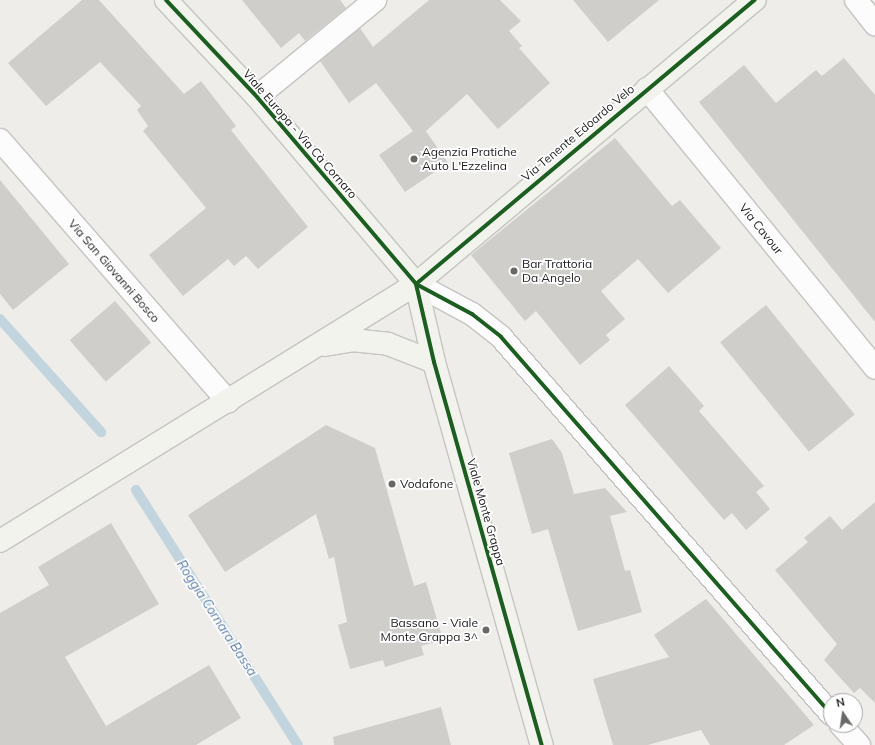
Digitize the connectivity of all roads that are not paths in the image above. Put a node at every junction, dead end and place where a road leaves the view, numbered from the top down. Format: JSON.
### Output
{"nodes":[{"id":1,"x":166,"y":0,"type":"edge"},
{"id":2,"x":375,"y":0,"type":"edge"},
{"id":3,"x":755,"y":0,"type":"edge"},
{"id":4,"x":856,"y":0,"type":"edge"},
{"id":5,"x":875,"y":24,"type":"edge"},
{"id":6,"x":647,"y":89,"type":"junction"},
{"id":7,"x":257,"y":97,"type":"junction"},
{"id":8,"x":0,"y":140,"type":"edge"},
{"id":9,"x":416,"y":284,"type":"junction"},
{"id":10,"x":317,"y":346,"type":"junction"},
{"id":11,"x":434,"y":362,"type":"junction"},
{"id":12,"x":875,"y":368,"type":"edge"},
{"id":13,"x":228,"y":401,"type":"junction"},
{"id":14,"x":0,"y":542,"type":"edge"},
{"id":15,"x":823,"y":705,"type":"edge"},
{"id":16,"x":849,"y":733,"type":"edge"},
{"id":17,"x":859,"y":744,"type":"edge"},
{"id":18,"x":542,"y":745,"type":"edge"}],
"edges":[{"from":1,"to":7,"type":"street","name":"Viale Europa - Via Cà Cornaro"},
{"from":2,"to":7,"type":"street"},
{"from":3,"to":6,"type":"street","name":"Via Tenente Edoardo Velo"},
{"from":4,"to":5,"type":"street"},
{"from":6,"to":9,"type":"street","name":"Via Tenente Edoardo Velo"},
{"from":6,"to":12,"type":"street","name":"Via Cavour"},
{"from":7,"to":9,"type":"street","name":"Viale Europa - Via Cà Cornaro"},
{"from":8,"to":13,"type":"street","name":"Via San Giovanni Bosco"},
{"from":9,"to":10,"type":"street"},
{"from":9,"to":11,"type":"street","name":"Viale Monte Grappa"},
{"from":9,"to":15,"type":"street"},
{"from":10,"to":11,"type":"street"},
{"from":10,"to":13,"type":"street"},
{"from":11,"to":18,"type":"street","name":"Viale Monte Grappa"},
{"from":13,"to":14,"type":"street"},
{"from":16,"to":17,"type":"street"}]}
